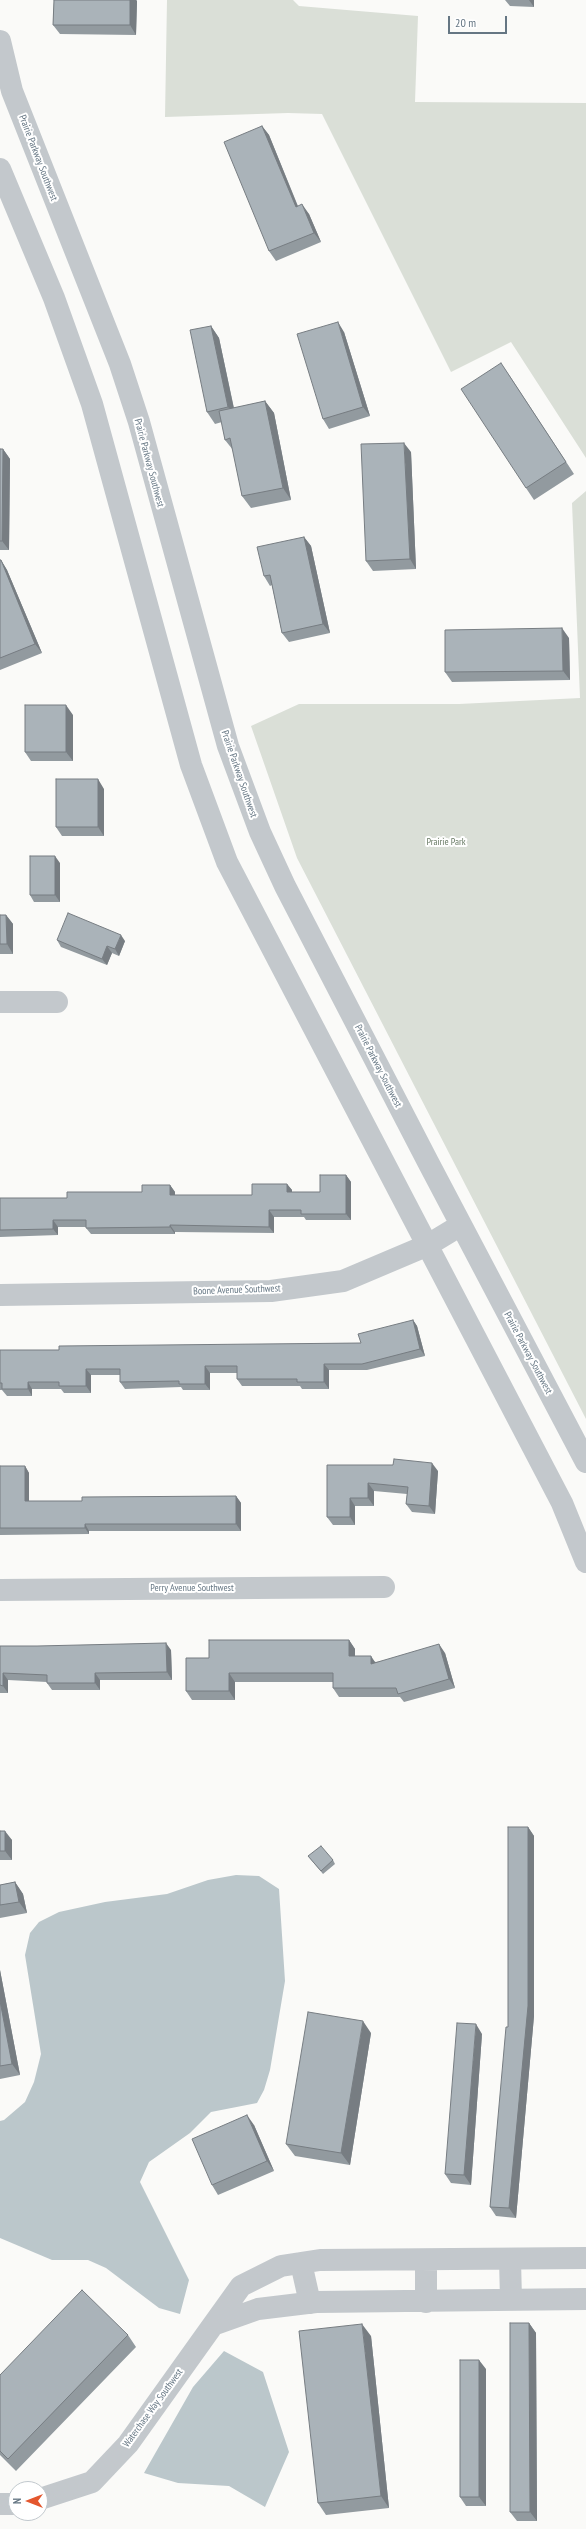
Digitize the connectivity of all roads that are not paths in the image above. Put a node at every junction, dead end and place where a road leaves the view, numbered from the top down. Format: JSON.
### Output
{"nodes":[{"id":1,"x":0,"y":41,"type":"edge"},
{"id":2,"x":0,"y":169,"type":"edge"},
{"id":3,"x":0,"y":1002,"type":"edge"},
{"id":4,"x":57,"y":1002,"type":"dead end"},
{"id":5,"x":461,"y":1225,"type":"junction"},
{"id":6,"x":428,"y":1245,"type":"junction"},
{"id":7,"x":0,"y":1294,"type":"edge"},
{"id":8,"x":586,"y":1462,"type":"edge"},
{"id":9,"x":586,"y":1562,"type":"edge"},
{"id":10,"x":384,"y":1587,"type":"dead end"},
{"id":11,"x":0,"y":1590,"type":"edge"},
{"id":12,"x":586,"y":2258,"type":"edge"},
{"id":13,"x":510,"y":2259,"type":"junction"},
{"id":14,"x":426,"y":2260,"type":"junction"},
{"id":15,"x":301,"y":2263,"type":"junction"},
{"id":16,"x":586,"y":2299,"type":"edge"},
{"id":17,"x":511,"y":2300,"type":"junction"},
{"id":18,"x":426,"y":2302,"type":"junction"},
{"id":19,"x":310,"y":2303,"type":"junction"},
{"id":20,"x":213,"y":2325,"type":"junction"},
{"id":21,"x":48,"y":2496,"type":"edge"}],
"edges":[{"from":1,"to":5,"type":"street","name":"Prairie Parkway Southwest"},
{"from":2,"to":6,"type":"street"},
{"from":3,"to":4,"type":"street"},
{"from":5,"to":6,"type":"street","name":"Boone Avenue Southwest"},
{"from":5,"to":8,"type":"street","name":"Prairie Parkway Southwest"},
{"from":6,"to":7,"type":"street","name":"Boone Avenue Southwest"},
{"from":6,"to":9,"type":"street"},
{"from":10,"to":11,"type":"street","name":"Perry Avenue Southwest"},
{"from":12,"to":13,"type":"street","name":"Waterchase Way Southwest"},
{"from":13,"to":14,"type":"street","name":"Waterchase Way Southwest"},
{"from":13,"to":17,"type":"street"},
{"from":14,"to":15,"type":"street","name":"Waterchase Way Southwest"},
{"from":14,"to":18,"type":"street"},
{"from":15,"to":19,"type":"street"},
{"from":15,"to":20,"type":"street","name":"Waterchase Way Southwest"},
{"from":16,"to":17,"type":"street"},
{"from":17,"to":18,"type":"street"},
{"from":18,"to":19,"type":"street"},
{"from":19,"to":20,"type":"street"},
{"from":20,"to":21,"type":"street","name":"Waterchase Way Southwest"}]}
